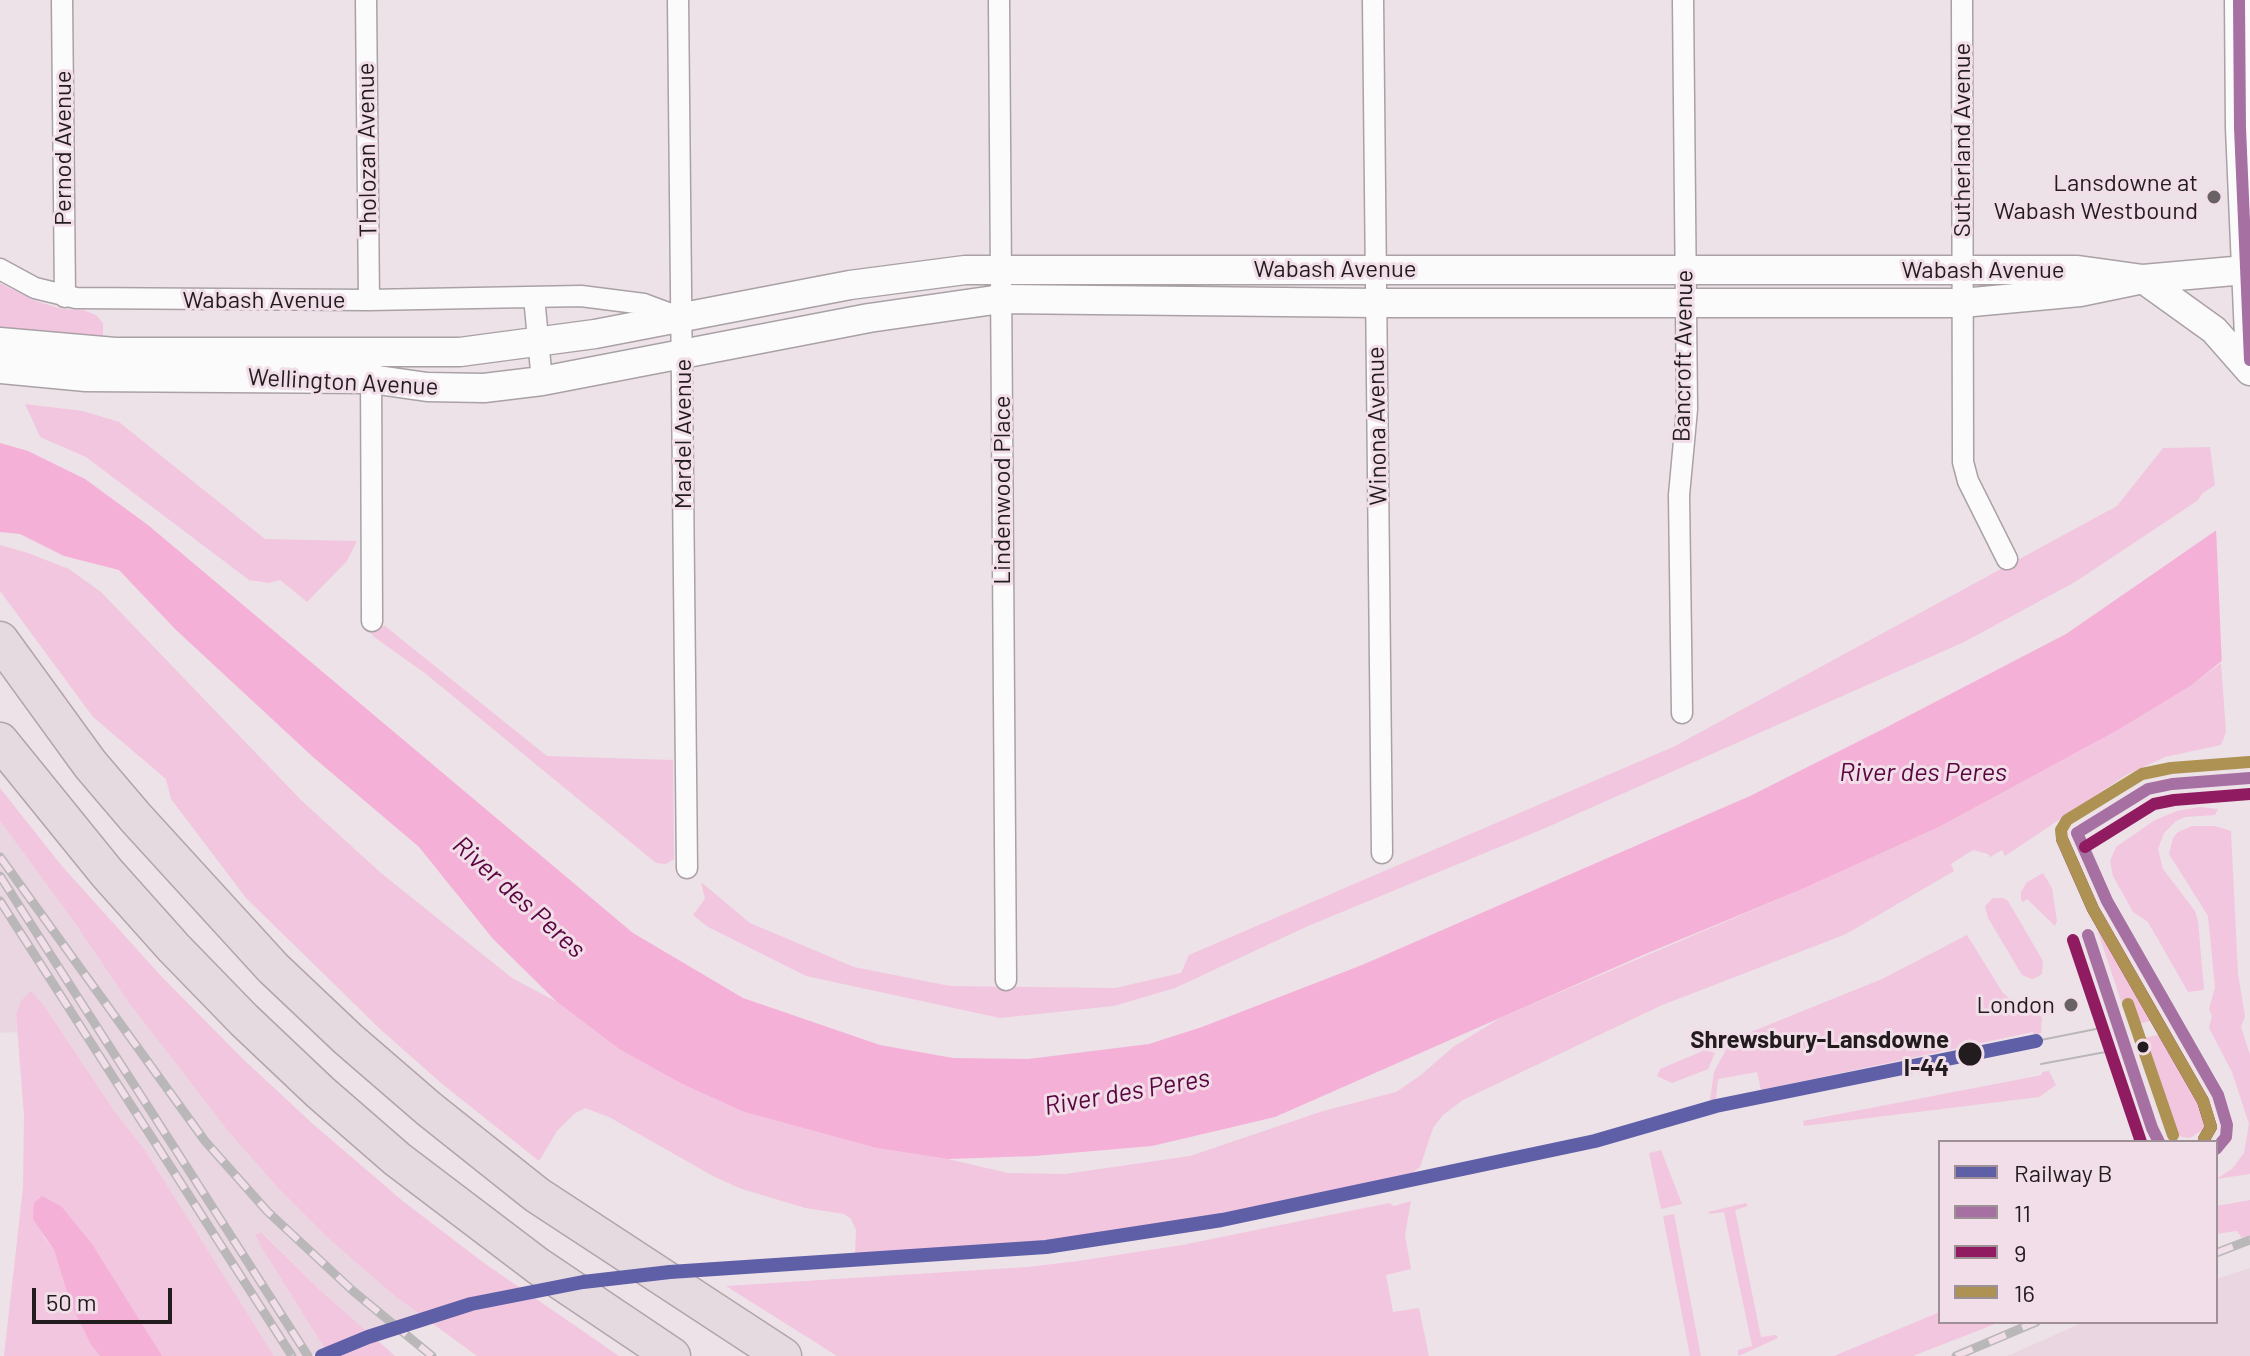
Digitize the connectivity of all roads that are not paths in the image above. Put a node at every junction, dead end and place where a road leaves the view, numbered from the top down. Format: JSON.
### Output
{"nodes":[{"id":1,"x":62,"y":0,"type":"edge"},
{"id":2,"x":366,"y":0,"type":"edge"},
{"id":3,"x":678,"y":0,"type":"edge"},
{"id":4,"x":999,"y":0,"type":"edge"},
{"id":5,"x":1373,"y":0,"type":"edge"},
{"id":6,"x":1683,"y":0,"type":"edge"},
{"id":7,"x":1962,"y":0,"type":"edge"},
{"id":8,"x":2239,"y":0,"type":"edge"},
{"id":9,"x":0,"y":269,"type":"edge"},
{"id":10,"x":1377,"y":269,"type":"junction"},
{"id":11,"x":1961,"y":270,"type":"junction"},
{"id":12,"x":2248,"y":270,"type":"edge"},
{"id":13,"x":1001,"y":271,"type":"junction"},
{"id":14,"x":1686,"y":271,"type":"junction"},
{"id":15,"x":2143,"y":279,"type":"junction"},
{"id":16,"x":65,"y":297,"type":"junction"},
{"id":17,"x":534,"y":297,"type":"junction"},
{"id":18,"x":1001,"y":299,"type":"junction"},
{"id":19,"x":369,"y":300,"type":"junction"},
{"id":20,"x":1376,"y":303,"type":"junction"},
{"id":21,"x":1686,"y":303,"type":"junction"},
{"id":22,"x":1962,"y":303,"type":"junction"},
{"id":23,"x":681,"y":318,"type":"junction"},
{"id":24,"x":0,"y":342,"type":"edge"},
{"id":25,"x":538,"y":343,"type":"junction"},
{"id":26,"x":683,"y":354,"type":"junction"},
{"id":27,"x":2250,"y":360,"type":"edge"},
{"id":28,"x":371,"y":366,"type":"junction"},
{"id":29,"x":0,"y":369,"type":"edge"},
{"id":30,"x":2250,"y":371,"type":"edge"},
{"id":31,"x":542,"y":381,"type":"junction"},
{"id":32,"x":2007,"y":559,"type":"dead end"},
{"id":33,"x":372,"y":621,"type":"dead end"},
{"id":34,"x":0,"y":640,"type":"edge"},
{"id":35,"x":1682,"y":713,"type":"dead end"},
{"id":36,"x":0,"y":741,"type":"edge"},
{"id":37,"x":1382,"y":853,"type":"dead end"},
{"id":38,"x":687,"y":868,"type":"dead end"},
{"id":39,"x":1006,"y":980,"type":"dead end"},
{"id":40,"x":672,"y":1356,"type":"edge"},
{"id":41,"x":783,"y":1356,"type":"edge"}],
"edges":[{"from":1,"to":16,"type":"street","name":"Pernod Avenue"},
{"from":2,"to":19,"type":"street","name":"Tholozan Avenue"},
{"from":3,"to":23,"type":"street","name":"Mardel Avenue"},
{"from":4,"to":13,"type":"street","name":"Lindenwood Place"},
{"from":5,"to":10,"type":"street","name":"Winona Avenue"},
{"from":6,"to":14,"type":"street","name":"Bancroft Avenue"},
{"from":7,"to":11,"type":"street","name":"Sutherland Avenue"},
{"from":8,"to":12,"type":"main road"},
{"from":9,"to":16,"type":"street","name":"Wabash Avenue"},
{"from":10,"to":13,"type":"main road","name":"Wabash Avenue"},
{"from":10,"to":14,"type":"main road","name":"Wabash Avenue"},
{"from":10,"to":20,"type":"street","name":"Winona Avenue"},
{"from":11,"to":14,"type":"main road","name":"Wabash Avenue"},
{"from":11,"to":15,"type":"main road","name":"Wabash Avenue"},
{"from":11,"to":22,"type":"street","name":"Sutherland Avenue"},
{"from":12,"to":15,"type":"main road","name":"Wabash Avenue"},
{"from":12,"to":27,"type":"main road"},
{"from":13,"to":18,"type":"street","name":"Lindenwood Place"},
{"from":13,"to":23,"type":"main road","name":"Wabash Avenue"},
{"from":14,"to":21,"type":"street","name":"Bancroft Avenue"},
{"from":15,"to":22,"type":"main road","name":"Wabash Avenue"},
{"from":15,"to":30,"type":"main road"},
{"from":16,"to":19,"type":"street","name":"Wabash Avenue"},
{"from":17,"to":19,"type":"street","name":"Wabash Avenue"},
{"from":17,"to":23,"type":"street","name":"Wabash Avenue"},
{"from":17,"to":25,"type":"street"},
{"from":18,"to":20,"type":"main road","name":"Wabash Avenue"},
{"from":18,"to":26,"type":"main road","name":"Wabash Avenue"},
{"from":18,"to":39,"type":"street","name":"Lindenwood Place"},
{"from":20,"to":21,"type":"main road","name":"Wabash Avenue"},
{"from":20,"to":37,"type":"street","name":"Winona Avenue"},
{"from":21,"to":22,"type":"main road","name":"Wabash Avenue"},
{"from":21,"to":35,"type":"street","name":"Bancroft Avenue"},
{"from":22,"to":32,"type":"street","name":"Sutherland Avenue"},
{"from":23,"to":25,"type":"main road","name":"Wellington Avenue"},
{"from":23,"to":26,"type":"street","name":"Mardel Avenue"},
{"from":24,"to":28,"type":"main road","name":"Wellington Avenue"},
{"from":25,"to":28,"type":"main road","name":"Wellington Avenue"},
{"from":25,"to":31,"type":"street"},
{"from":26,"to":31,"type":"main road","name":"Wellington Avenue"},
{"from":26,"to":38,"type":"street","name":"Mardel Avenue"},
{"from":28,"to":29,"type":"main road","name":"Wellington Avenue"},
{"from":28,"to":31,"type":"main road","name":"Wellington Avenue"},
{"from":28,"to":33,"type":"street"},
{"from":34,"to":41,"type":"highway"},
{"from":36,"to":40,"type":"highway"}]}
